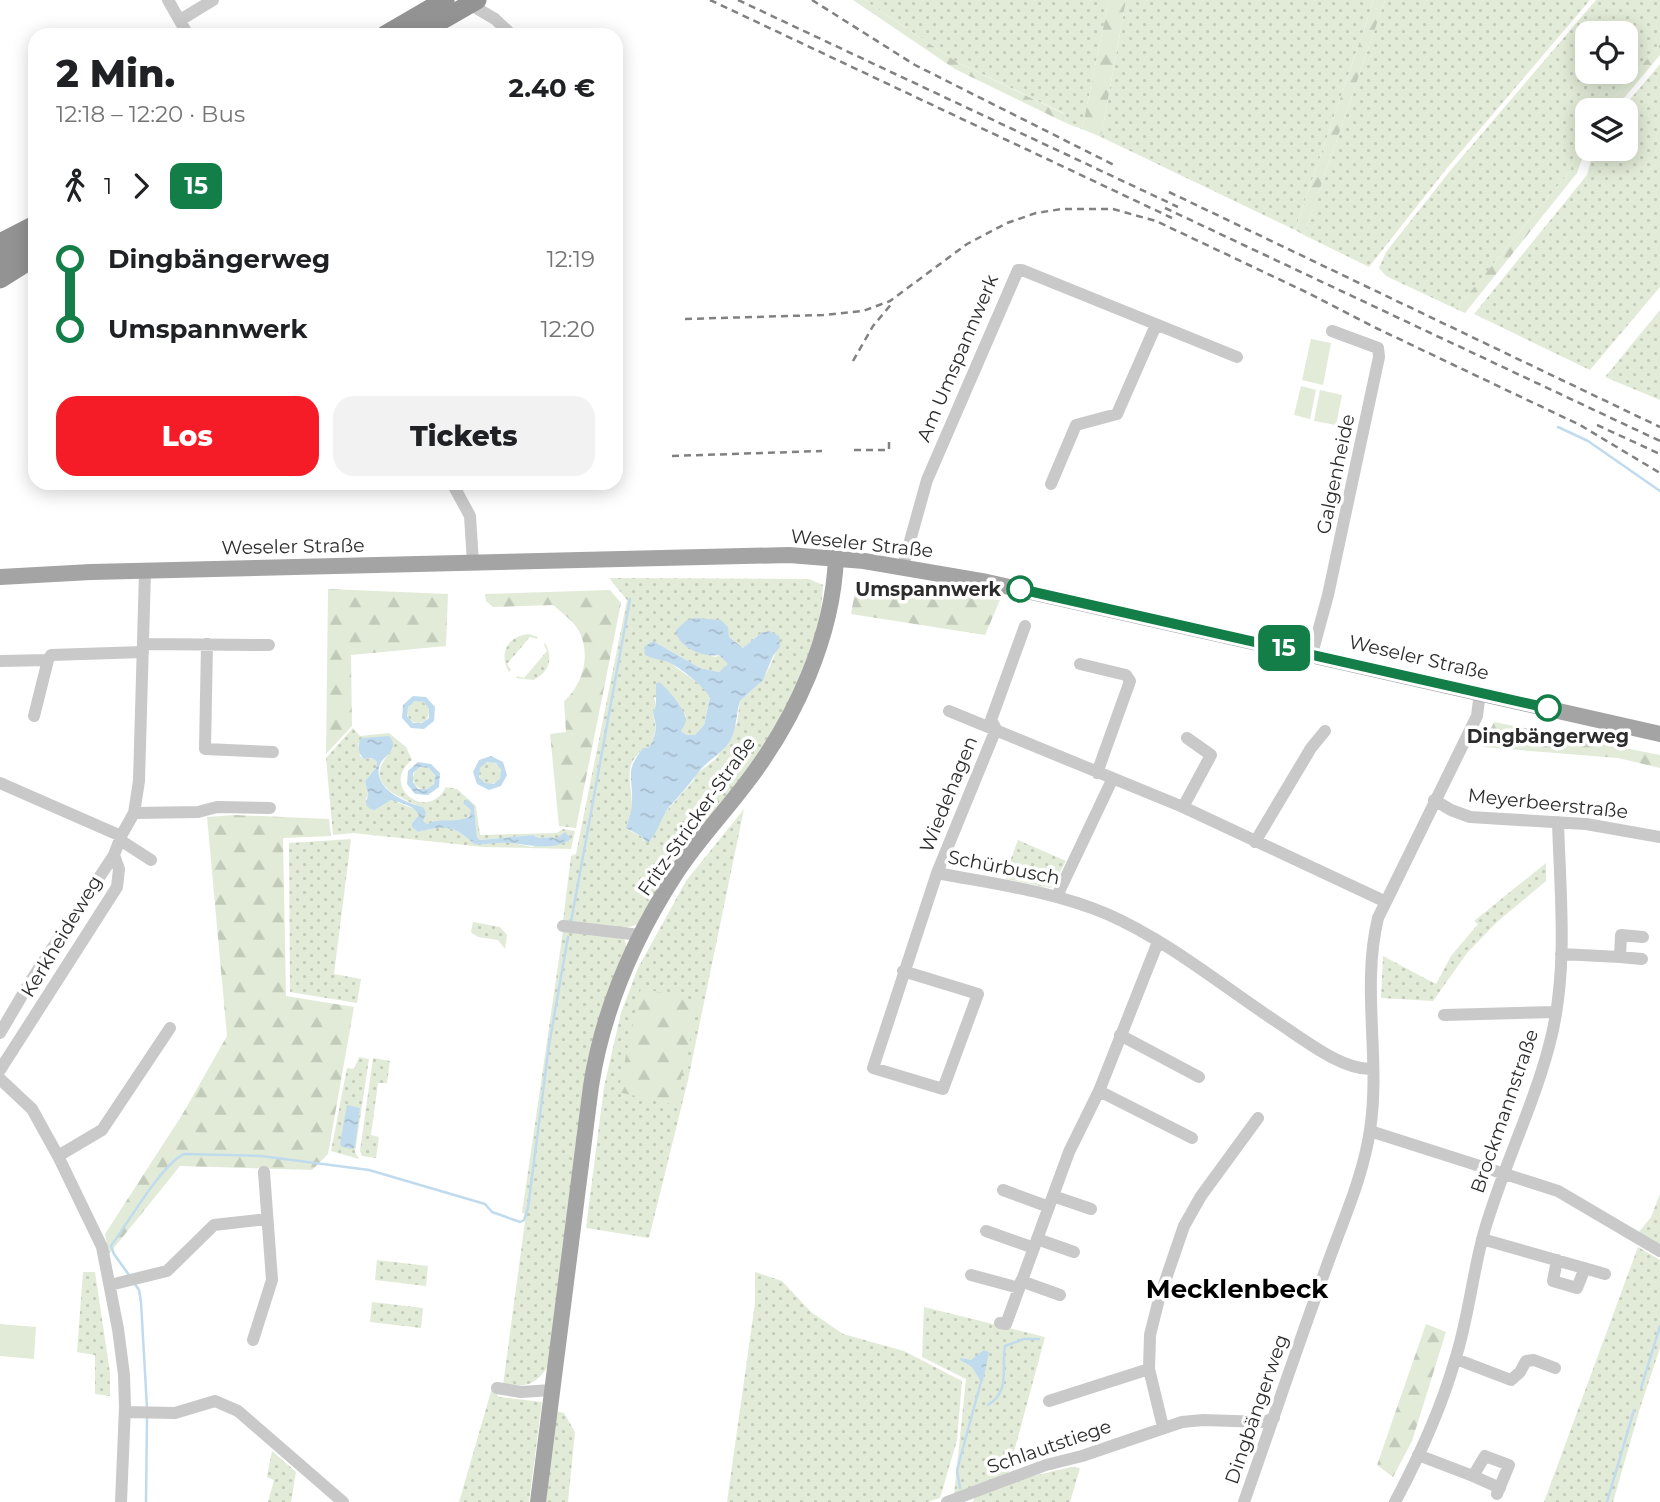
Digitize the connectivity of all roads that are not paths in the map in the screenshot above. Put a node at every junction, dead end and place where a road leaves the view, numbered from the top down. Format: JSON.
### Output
{"nodes":[{"id":1,"x":168,"y":0,"type":"edge"},
{"id":2,"x":213,"y":0,"type":"edge"},
{"id":3,"x":445,"y":0,"type":"edge"},
{"id":4,"x":463,"y":0,"type":"edge"},
{"id":5,"x":477,"y":0,"type":"edge"},
{"id":6,"x":180,"y":20,"type":"junction"},
{"id":7,"x":184,"y":28,"type":"edge"},
{"id":8,"x":397,"y":28,"type":"edge"},
{"id":9,"x":428,"y":28,"type":"edge"},
{"id":10,"x":505,"y":28,"type":"edge"},
{"id":11,"x":28,"y":229,"type":"edge"},
{"id":12,"x":0,"y":243,"type":"edge"},
{"id":13,"x":28,"y":247,"type":"edge"},
{"id":14,"x":0,"y":261,"type":"edge"},
{"id":15,"x":28,"y":261,"type":"edge"},
{"id":16,"x":0,"y":279,"type":"edge"},
{"id":17,"x":1156,"y":326,"type":"junction"},
{"id":18,"x":1332,"y":331,"type":"dead end"},
{"id":19,"x":1237,"y":357,"type":"dead end"},
{"id":20,"x":1051,"y":484,"type":"dead end"},
{"id":21,"x":456,"y":490,"type":"edge"},
{"id":22,"x":836,"y":557,"type":"junction"},
{"id":23,"x":473,"y":563,"type":"junction"},
{"id":24,"x":903,"y":566,"type":"junction"},
{"id":25,"x":145,"y":572,"type":"junction"},
{"id":26,"x":0,"y":577,"type":"edge"},
{"id":27,"x":1025,"y":625,"type":"dead end"},
{"id":28,"x":207,"y":644,"type":"junction"},
{"id":29,"x":269,"y":645,"type":"dead end"},
{"id":30,"x":144,"y":648,"type":"junction"},
{"id":31,"x":1312,"y":654,"type":"junction"},
{"id":32,"x":50,"y":657,"type":"junction"},
{"id":33,"x":0,"y":661,"type":"edge"},
{"id":34,"x":1080,"y":664,"type":"dead end"},
{"id":35,"x":1480,"y":692,"type":"junction"},
{"id":36,"x":949,"y":712,"type":"dead end"},
{"id":37,"x":34,"y":716,"type":"dead end"},
{"id":38,"x":996,"y":729,"type":"junction"},
{"id":39,"x":1325,"y":731,"type":"dead end"},
{"id":40,"x":1660,"y":734,"type":"edge"},
{"id":41,"x":1187,"y":738,"type":"dead end"},
{"id":42,"x":273,"y":752,"type":"dead end"},
{"id":43,"x":1097,"y":773,"type":"junction"},
{"id":44,"x":1112,"y":780,"type":"junction"},
{"id":45,"x":0,"y":783,"type":"edge"},
{"id":46,"x":1434,"y":800,"type":"junction"},
{"id":47,"x":1183,"y":807,"type":"junction"},
{"id":48,"x":270,"y":808,"type":"dead end"},
{"id":49,"x":134,"y":813,"type":"junction"},
{"id":50,"x":1558,"y":822,"type":"junction"},
{"id":51,"x":1660,"y":837,"type":"edge"},
{"id":52,"x":121,"y":838,"type":"junction"},
{"id":53,"x":1255,"y":842,"type":"junction"},
{"id":54,"x":114,"y":855,"type":"junction"},
{"id":55,"x":151,"y":860,"type":"dead end"},
{"id":56,"x":937,"y":873,"type":"junction"},
{"id":57,"x":1057,"y":896,"type":"junction"},
{"id":58,"x":1384,"y":901,"type":"junction"},
{"id":59,"x":563,"y":926,"type":"dead end"},
{"id":60,"x":640,"y":935,"type":"junction"},
{"id":61,"x":1643,"y":937,"type":"dead end"},
{"id":62,"x":1158,"y":942,"type":"junction"},
{"id":63,"x":1561,"y":954,"type":"junction"},
{"id":64,"x":1620,"y":957,"type":"junction"},
{"id":65,"x":1642,"y":959,"type":"dead end"},
{"id":66,"x":903,"y":971,"type":"junction"},
{"id":67,"x":1556,"y":1012,"type":"junction"},
{"id":68,"x":1444,"y":1015,"type":"dead end"},
{"id":69,"x":170,"y":1028,"type":"dead end"},
{"id":70,"x":0,"y":1032,"type":"edge"},
{"id":71,"x":1120,"y":1035,"type":"junction"},
{"id":72,"x":1372,"y":1069,"type":"junction"},
{"id":73,"x":0,"y":1070,"type":"edge"},
{"id":74,"x":1199,"y":1077,"type":"dead end"},
{"id":75,"x":0,"y":1079,"type":"edge"},
{"id":76,"x":1099,"y":1091,"type":"junction"},
{"id":77,"x":1258,"y":1118,"type":"dead end"},
{"id":78,"x":1370,"y":1131,"type":"junction"},
{"id":79,"x":1192,"y":1138,"type":"dead end"},
{"id":80,"x":58,"y":1156,"type":"junction"},
{"id":81,"x":264,"y":1171,"type":"dead end"},
{"id":82,"x":1503,"y":1172,"type":"junction"},
{"id":83,"x":1003,"y":1189,"type":"dead end"},
{"id":84,"x":1051,"y":1201,"type":"junction"},
{"id":85,"x":1091,"y":1209,"type":"dead end"},
{"id":86,"x":267,"y":1219,"type":"junction"},
{"id":87,"x":986,"y":1231,"type":"dead end"},
{"id":88,"x":1482,"y":1239,"type":"junction"},
{"id":89,"x":1036,"y":1243,"type":"junction"},
{"id":90,"x":1660,"y":1251,"type":"edge"},
{"id":91,"x":1074,"y":1252,"type":"dead end"},
{"id":92,"x":1557,"y":1260,"type":"junction"},
{"id":93,"x":1585,"y":1268,"type":"junction"},
{"id":94,"x":1605,"y":1274,"type":"dead end"},
{"id":95,"x":971,"y":1275,"type":"dead end"},
{"id":96,"x":115,"y":1284,"type":"junction"},
{"id":97,"x":1020,"y":1285,"type":"junction"},
{"id":98,"x":1060,"y":1295,"type":"dead end"},
{"id":99,"x":1000,"y":1323,"type":"dead end"},
{"id":100,"x":253,"y":1340,"type":"dead end"},
{"id":101,"x":1456,"y":1359,"type":"junction"},
{"id":102,"x":1555,"y":1368,"type":"dead end"},
{"id":103,"x":1150,"y":1369,"type":"junction"},
{"id":104,"x":497,"y":1388,"type":"dead end"},
{"id":105,"x":552,"y":1390,"type":"junction"},
{"id":106,"x":1049,"y":1401,"type":"dead end"},
{"id":107,"x":125,"y":1412,"type":"junction"},
{"id":108,"x":1274,"y":1418,"type":"junction"},
{"id":109,"x":1163,"y":1427,"type":"junction"},
{"id":110,"x":1418,"y":1455,"type":"junction"},
{"id":111,"x":1473,"y":1476,"type":"junction"},
{"id":112,"x":121,"y":1502,"type":"edge"},
{"id":113,"x":344,"y":1502,"type":"edge"},
{"id":114,"x":538,"y":1502,"type":"edge"},
{"id":115,"x":947,"y":1502,"type":"edge"},
{"id":116,"x":1244,"y":1502,"type":"edge"},
{"id":117,"x":1395,"y":1502,"type":"edge"}],
"edges":[{"from":1,"to":6,"type":"street"},
{"from":2,"to":6,"type":"street"},
{"from":3,"to":8,"type":"highway"},
{"from":4,"to":10,"type":"street"},
{"from":5,"to":9,"type":"highway"},
{"from":6,"to":7,"type":"street"},
{"from":11,"to":12,"type":"highway"},
{"from":13,"to":14,"type":"highway"},
{"from":15,"to":16,"type":"highway"},
{"from":17,"to":19,"type":"street","name":"Am Umspannwerk"},
{"from":17,"to":20,"type":"street"},
{"from":17,"to":24,"type":"street","name":"Am Umspannwerk"},
{"from":18,"to":31,"type":"street","name":"Galgenheide"},
{"from":21,"to":23,"type":"street"},
{"from":22,"to":23,"type":"main road","name":"Weseler Straße"},
{"from":22,"to":24,"type":"main road","name":"Weseler Straße"},
{"from":22,"to":60,"type":"main road","name":"Fritz-Stricker-Straße"},
{"from":23,"to":25,"type":"main road","name":"Weseler Straße"},
{"from":24,"to":31,"type":"main road","name":"Weseler Straße"},
{"from":25,"to":26,"type":"main road","name":"Weseler Straße"},
{"from":25,"to":30,"type":"street","name":"Kerkheideweg"},
{"from":27,"to":38,"type":"street","name":"Wiedehagen"},
{"from":28,"to":29,"type":"street"},
{"from":28,"to":30,"type":"street"},
{"from":28,"to":42,"type":"street"},
{"from":30,"to":32,"type":"street"},
{"from":30,"to":49,"type":"street","name":"Kerkheideweg"},
{"from":31,"to":35,"type":"main road","name":"Weseler Straße"},
{"from":32,"to":33,"type":"street"},
{"from":32,"to":37,"type":"street"},
{"from":34,"to":43,"type":"street"},
{"from":35,"to":40,"type":"main road","name":"Weseler Straße"},
{"from":35,"to":46,"type":"street","name":"Dingbängerweg"},
{"from":36,"to":38,"type":"street","name":"Wiedehagen"},
{"from":38,"to":43,"type":"street","name":"Wiedehagen"},
{"from":38,"to":56,"type":"street","name":"Wiedehagen"},
{"from":39,"to":53,"type":"street"},
{"from":41,"to":47,"type":"street"},
{"from":43,"to":44,"type":"street","name":"Wiedehagen"},
{"from":44,"to":47,"type":"street","name":"Wiedehagen"},
{"from":44,"to":57,"type":"street"},
{"from":45,"to":52,"type":"street"},
{"from":46,"to":50,"type":"street","name":"Meyerbeerstraße"},
{"from":46,"to":58,"type":"street","name":"Dingbängerweg"},
{"from":47,"to":53,"type":"street","name":"Wiedehagen"},
{"from":48,"to":49,"type":"street"},
{"from":49,"to":52,"type":"street","name":"Kerkheideweg"},
{"from":50,"to":51,"type":"street","name":"Meyerbeerstraße"},
{"from":50,"to":63,"type":"street","name":"Brockmannstraße"},
{"from":52,"to":54,"type":"street","name":"Kerkheideweg"},
{"from":52,"to":55,"type":"street"},
{"from":53,"to":58,"type":"street","name":"Wiedehagen"},
{"from":54,"to":70,"type":"street","name":"Kerkheideweg"},
{"from":54,"to":73,"type":"street","name":"Kerkheideweg"},
{"from":56,"to":57,"type":"street","name":"Schürbusch"},
{"from":56,"to":66,"type":"street","name":"Schürbusch"},
{"from":57,"to":62,"type":"street","name":"Schürbusch"},
{"from":58,"to":72,"type":"street","name":"Dingbängerweg"},
{"from":59,"to":60,"type":"street"},
{"from":60,"to":105,"type":"main road","name":"Fritz-Stricker-Straße"},
{"from":61,"to":64,"type":"street"},
{"from":62,"to":71,"type":"street"},
{"from":62,"to":72,"type":"street","name":"Schürbusch"},
{"from":63,"to":64,"type":"street"},
{"from":63,"to":67,"type":"street","name":"Brockmannstraße"},
{"from":64,"to":65,"type":"street"},
{"from":66,"to":66,"type":"street","name":"Schürbusch"},
{"from":67,"to":68,"type":"street"},
{"from":67,"to":82,"type":"street","name":"Brockmannstraße"},
{"from":69,"to":80,"type":"street"},
{"from":71,"to":74,"type":"street"},
{"from":71,"to":76,"type":"street"},
{"from":72,"to":78,"type":"street","name":"Dingbängerweg"},
{"from":75,"to":80,"type":"street"},
{"from":76,"to":79,"type":"street"},
{"from":76,"to":84,"type":"street"},
{"from":77,"to":103,"type":"street"},
{"from":78,"to":82,"type":"street"},
{"from":78,"to":108,"type":"street","name":"Dingbängerweg"},
{"from":80,"to":96,"type":"street"},
{"from":81,"to":86,"type":"street"},
{"from":82,"to":88,"type":"street","name":"Brockmannstraße"},
{"from":82,"to":90,"type":"street"},
{"from":83,"to":84,"type":"street"},
{"from":84,"to":85,"type":"street"},
{"from":84,"to":89,"type":"street"},
{"from":86,"to":96,"type":"street"},
{"from":86,"to":100,"type":"street"},
{"from":87,"to":89,"type":"street"},
{"from":88,"to":92,"type":"street"},
{"from":88,"to":101,"type":"street","name":"Brockmannstraße"},
{"from":89,"to":91,"type":"street"},
{"from":89,"to":97,"type":"street"},
{"from":92,"to":93,"type":"street"},
{"from":92,"to":93,"type":"street"},
{"from":93,"to":94,"type":"street"},
{"from":95,"to":97,"type":"street"},
{"from":96,"to":107,"type":"street"},
{"from":97,"to":98,"type":"street"},
{"from":97,"to":99,"type":"street"},
{"from":101,"to":102,"type":"street"},
{"from":101,"to":110,"type":"street","name":"Brockmannstraße"},
{"from":103,"to":106,"type":"street"},
{"from":103,"to":109,"type":"street"},
{"from":104,"to":105,"type":"street"},
{"from":105,"to":114,"type":"main road","name":"Fritz-Stricker-Straße"},
{"from":107,"to":112,"type":"street"},
{"from":107,"to":113,"type":"street"},
{"from":108,"to":109,"type":"street","name":"Schlautstiege"},
{"from":108,"to":116,"type":"street","name":"Dingbängerweg"},
{"from":109,"to":115,"type":"street","name":"Schlautstiege"},
{"from":110,"to":111,"type":"street"},
{"from":110,"to":117,"type":"street","name":"Brockmannstraße"},
{"from":111,"to":111,"type":"street"}]}
